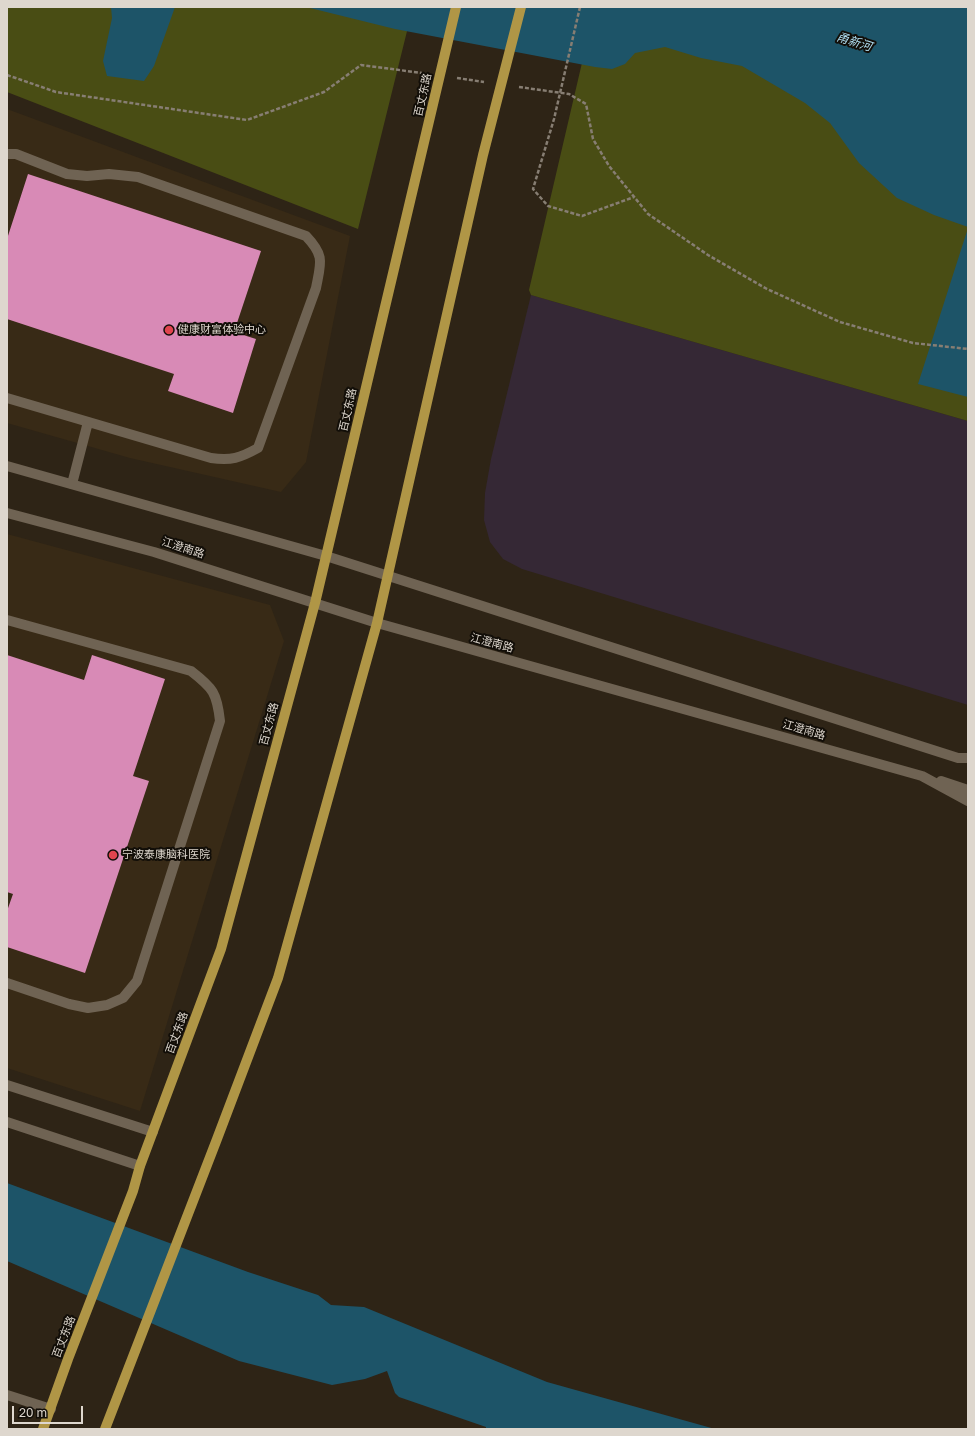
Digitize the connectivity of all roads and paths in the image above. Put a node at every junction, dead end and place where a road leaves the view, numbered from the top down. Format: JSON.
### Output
{"nodes":[{"id":1,"x":456,"y":7,"type":"edge"},
{"id":2,"x":521,"y":7,"type":"edge"},
{"id":3,"x":580,"y":7,"type":"edge"},
{"id":4,"x":423,"y":73,"type":"dead end"},
{"id":5,"x":7,"y":75,"type":"edge"},
{"id":6,"x":453,"y":78,"type":"dead end"},
{"id":7,"x":492,"y":83,"type":"dead end"},
{"id":8,"x":515,"y":86,"type":"dead end"},
{"id":9,"x":7,"y":154,"type":"edge"},
{"id":10,"x":634,"y":197,"type":"junction"},
{"id":11,"x":968,"y":349,"type":"edge"},
{"id":12,"x":7,"y":398,"type":"edge"},
{"id":13,"x":88,"y":422,"type":"junction"},
{"id":14,"x":7,"y":466,"type":"edge"},
{"id":15,"x":72,"y":484,"type":"junction"},
{"id":16,"x":7,"y":513,"type":"edge"},
{"id":17,"x":326,"y":556,"type":"junction"},
{"id":18,"x":388,"y":576,"type":"junction"},
{"id":19,"x":315,"y":603,"type":"junction"},
{"id":20,"x":7,"y":620,"type":"edge"},
{"id":21,"x":377,"y":624,"type":"junction"},
{"id":22,"x":965,"y":759,"type":"edge"},
{"id":23,"x":922,"y":776,"type":"junction"},
{"id":24,"x":968,"y":790,"type":"edge"},
{"id":25,"x":968,"y":801,"type":"edge"},
{"id":26,"x":7,"y":983,"type":"edge"},
{"id":27,"x":7,"y":1085,"type":"edge"},
{"id":28,"x":7,"y":1122,"type":"edge"},
{"id":29,"x":153,"y":1132,"type":"junction"},
{"id":30,"x":140,"y":1166,"type":"junction"},
{"id":31,"x":7,"y":1395,"type":"edge"},
{"id":32,"x":51,"y":1408,"type":"junction"},
{"id":33,"x":43,"y":1429,"type":"edge"},
{"id":34,"x":105,"y":1429,"type":"edge"}],
"edges":[{"from":1,"to":17,"type":"main road","name":"百丈东路"},
{"from":2,"to":18,"type":"main road"},
{"from":3,"to":10,"type":"path"},
{"from":4,"to":5,"type":"path"},
{"from":6,"to":7,"type":"path"},
{"from":8,"to":10,"type":"path"},
{"from":9,"to":13,"type":"main road"},
{"from":10,"to":11,"type":"path"},
{"from":12,"to":13,"type":"main road"},
{"from":13,"to":15,"type":"main road"},
{"from":14,"to":15,"type":"main road"},
{"from":15,"to":17,"type":"main road"},
{"from":16,"to":19,"type":"main road","name":"江澄南路"},
{"from":17,"to":18,"type":"main road"},
{"from":17,"to":19,"type":"main road","name":"百丈东路"},
{"from":18,"to":21,"type":"main road"},
{"from":18,"to":22,"type":"main road"},
{"from":19,"to":21,"type":"main road","name":"江澄南路"},
{"from":19,"to":29,"type":"main road","name":"百丈东路"},
{"from":20,"to":26,"type":"main road"},
{"from":21,"to":23,"type":"main road","name":"江澄南路"},
{"from":21,"to":34,"type":"main road"},
{"from":23,"to":24,"type":"main road"},
{"from":23,"to":25,"type":"main road","name":"江澄南路"},
{"from":27,"to":29,"type":"main road"},
{"from":28,"to":30,"type":"main road"},
{"from":29,"to":30,"type":"main road","name":"百丈东路"},
{"from":30,"to":32,"type":"main road","name":"百丈东路"},
{"from":31,"to":32,"type":"main road"},
{"from":32,"to":33,"type":"main road","name":"百丈东路"}]}
